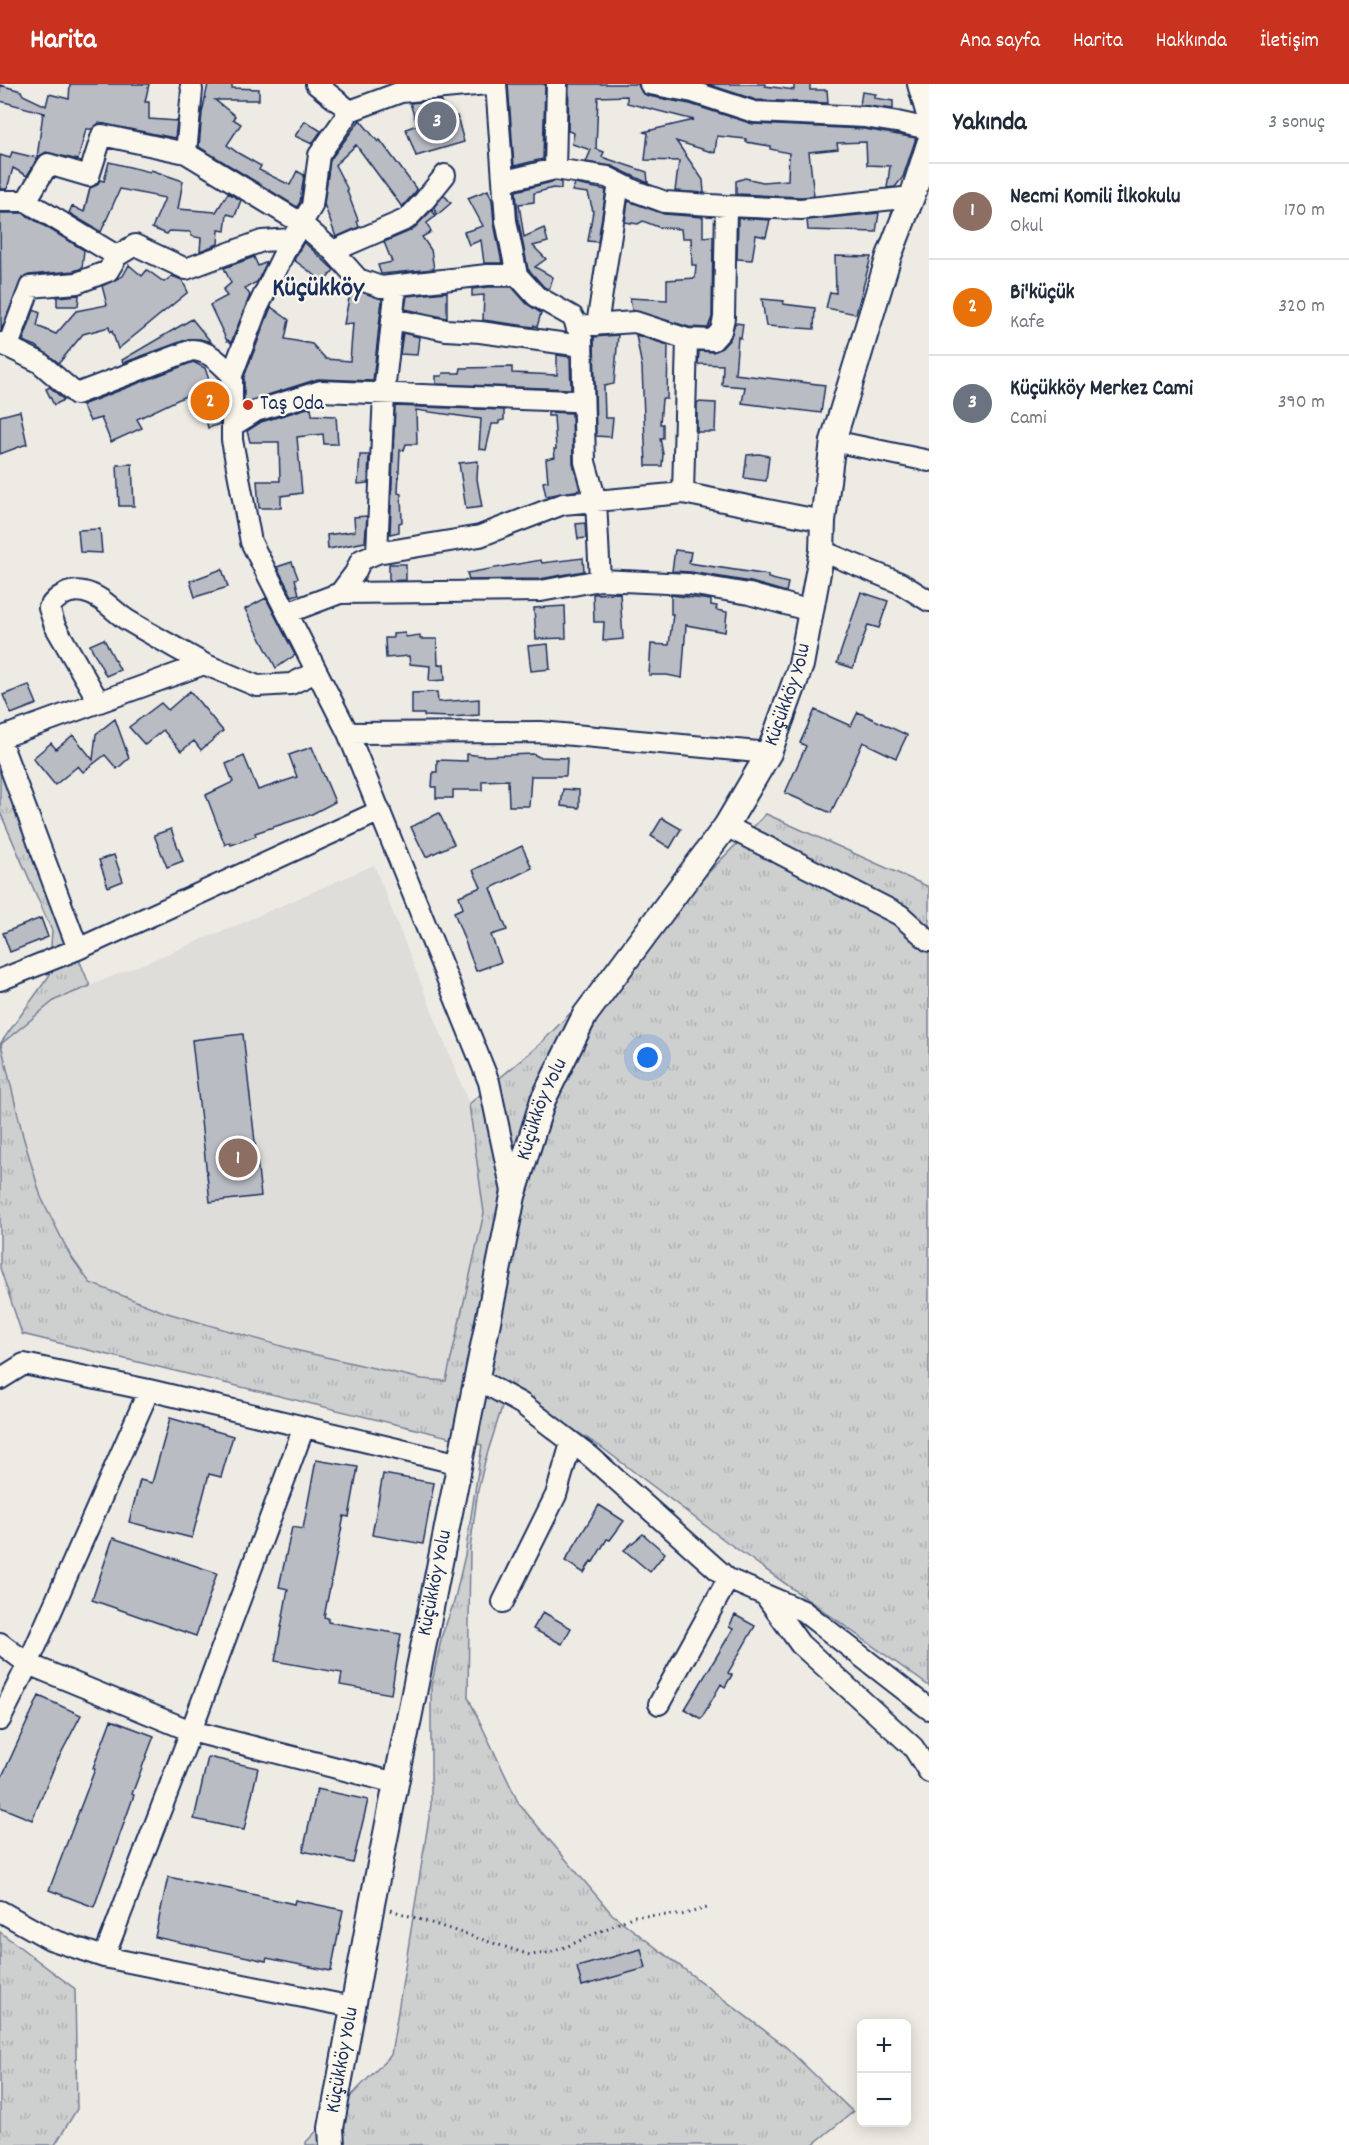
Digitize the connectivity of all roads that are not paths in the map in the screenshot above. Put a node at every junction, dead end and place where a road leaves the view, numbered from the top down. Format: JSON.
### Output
{"nodes":[{"id":1,"x":190,"y":84,"type":"edge"},
{"id":2,"x":316,"y":84,"type":"edge"},
{"id":3,"x":487,"y":84,"type":"edge"},
{"id":4,"x":496,"y":84,"type":"edge"},
{"id":5,"x":557,"y":84,"type":"edge"},
{"id":6,"x":650,"y":84,"type":"edge"},
{"id":7,"x":920,"y":84,"type":"edge"},
{"id":8,"x":448,"y":86,"type":"edge"},
{"id":9,"x":694,"y":88,"type":"edge"},
{"id":10,"x":350,"y":111,"type":"junction"},
{"id":11,"x":929,"y":115,"type":"edge"},
{"id":12,"x":929,"y":129,"type":"edge"},
{"id":13,"x":929,"y":144,"type":"edge"},
{"id":14,"x":186,"y":153,"type":"junction"},
{"id":15,"x":555,"y":169,"type":"junction"},
{"id":16,"x":445,"y":175,"type":"dead end"},
{"id":17,"x":505,"y":181,"type":"junction"},
{"id":18,"x":619,"y":183,"type":"junction"},
{"id":19,"x":912,"y":197,"type":"junction"},
{"id":20,"x":0,"y":201,"type":"edge"},
{"id":21,"x":26,"y":201,"type":"junction"},
{"id":22,"x":726,"y":206,"type":"junction"},
{"id":23,"x":296,"y":231,"type":"junction"},
{"id":24,"x":333,"y":251,"type":"junction"},
{"id":25,"x":117,"y":256,"type":"junction"},
{"id":26,"x":517,"y":275,"type":"junction"},
{"id":27,"x":396,"y":286,"type":"junction"},
{"id":28,"x":392,"y":319,"type":"junction"},
{"id":29,"x":597,"y":325,"type":"junction"},
{"id":30,"x":576,"y":326,"type":"junction"},
{"id":31,"x":687,"y":339,"type":"junction"},
{"id":32,"x":4,"y":344,"type":"edge"},
{"id":33,"x":582,"y":346,"type":"junction"},
{"id":34,"x":232,"y":375,"type":"junction"},
{"id":35,"x":384,"y":392,"type":"junction"},
{"id":36,"x":583,"y":399,"type":"junction"},
{"id":37,"x":231,"y":426,"type":"junction"},
{"id":38,"x":833,"y":441,"type":"junction"},
{"id":39,"x":929,"y":461,"type":"edge"},
{"id":40,"x":683,"y":493,"type":"junction"},
{"id":41,"x":596,"y":501,"type":"junction"},
{"id":42,"x":823,"y":521,"type":"junction"},
{"id":43,"x":822,"y":551,"type":"junction"},
{"id":44,"x":377,"y":553,"type":"junction"},
{"id":45,"x":600,"y":580,"type":"junction"},
{"id":46,"x":340,"y":592,"type":"junction"},
{"id":47,"x":929,"y":601,"type":"edge"},
{"id":48,"x":811,"y":610,"type":"junction"},
{"id":49,"x":287,"y":614,"type":"junction"},
{"id":50,"x":204,"y":664,"type":"junction"},
{"id":51,"x":316,"y":672,"type":"junction"},
{"id":52,"x":99,"y":702,"type":"junction"},
{"id":53,"x":348,"y":733,"type":"junction"},
{"id":54,"x":0,"y":739,"type":"edge"},
{"id":55,"x":769,"y":753,"type":"junction"},
{"id":56,"x":380,"y":811,"type":"junction"},
{"id":57,"x":726,"y":826,"type":"junction"},
{"id":58,"x":929,"y":941,"type":"edge"},
{"id":59,"x":78,"y":949,"type":"junction"},
{"id":60,"x":0,"y":980,"type":"edge"},
{"id":61,"x":513,"y":1196,"type":"junction"},
{"id":62,"x":0,"y":1379,"type":"edge"},
{"id":63,"x":477,"y":1379,"type":"junction"},
{"id":64,"x":149,"y":1390,"type":"junction"},
{"id":65,"x":304,"y":1427,"type":"junction"},
{"id":66,"x":571,"y":1443,"type":"junction"},
{"id":67,"x":460,"y":1464,"type":"junction"},
{"id":68,"x":728,"y":1579,"type":"junction"},
{"id":69,"x":765,"y":1595,"type":"junction"},
{"id":70,"x":503,"y":1602,"type":"dead end"},
{"id":71,"x":0,"y":1643,"type":"edge"},
{"id":72,"x":28,"y":1664,"type":"junction"},
{"id":73,"x":659,"y":1704,"type":"dead end"},
{"id":74,"x":929,"y":1709,"type":"edge"},
{"id":75,"x":0,"y":1720,"type":"edge"},
{"id":76,"x":191,"y":1731,"type":"junction"},
{"id":77,"x":929,"y":1772,"type":"edge"},
{"id":78,"x":396,"y":1783,"type":"junction"},
{"id":79,"x":0,"y":1911,"type":"edge"},
{"id":80,"x":104,"y":1957,"type":"junction"},
{"id":81,"x":353,"y":2007,"type":"junction"},
{"id":82,"x":332,"y":2145,"type":"edge"}],
"edges":[{"from":1,"to":14,"type":"street"},
{"from":2,"to":10,"type":"street"},
{"from":3,"to":8,"type":"street"},
{"from":4,"to":17,"type":"street"},
{"from":5,"to":15,"type":"street"},
{"from":6,"to":9,"type":"street"},
{"from":7,"to":11,"type":"main road"},
{"from":8,"to":10,"type":"street"},
{"from":9,"to":12,"type":"street"},
{"from":10,"to":23,"type":"street"},
{"from":13,"to":19,"type":"main road","name":"Küçükköy Yolu"},
{"from":14,"to":21,"type":"street"},
{"from":14,"to":23,"type":"street"},
{"from":15,"to":17,"type":"street"},
{"from":15,"to":18,"type":"street"},
{"from":16,"to":24,"type":"street"},
{"from":17,"to":26,"type":"street"},
{"from":18,"to":22,"type":"street"},
{"from":18,"to":29,"type":"street"},
{"from":19,"to":22,"type":"street"},
{"from":19,"to":38,"type":"main road","name":"Küçükköy Yolu"},
{"from":20,"to":21,"type":"street"},
{"from":21,"to":25,"type":"street"},
{"from":22,"to":31,"type":"street"},
{"from":23,"to":24,"type":"street"},
{"from":23,"to":25,"type":"street"},
{"from":23,"to":34,"type":"street"},
{"from":24,"to":27,"type":"street"},
{"from":25,"to":32,"type":"street"},
{"from":26,"to":27,"type":"street"},
{"from":26,"to":30,"type":"street"},
{"from":27,"to":28,"type":"street"},
{"from":28,"to":33,"type":"street"},
{"from":28,"to":35,"type":"street"},
{"from":29,"to":30,"type":"street"},
{"from":29,"to":31,"type":"street"},
{"from":30,"to":33,"type":"street"},
{"from":31,"to":40,"type":"street"},
{"from":32,"to":34,"type":"street"},
{"from":33,"to":36,"type":"street"},
{"from":34,"to":37,"type":"street"},
{"from":35,"to":36,"type":"street"},
{"from":35,"to":37,"type":"street"},
{"from":35,"to":44,"type":"street"},
{"from":36,"to":41,"type":"street"},
{"from":37,"to":49,"type":"street"},
{"from":38,"to":39,"type":"street"},
{"from":38,"to":42,"type":"main road","name":"Küçükköy Yolu"},
{"from":40,"to":41,"type":"street"},
{"from":40,"to":42,"type":"street"},
{"from":41,"to":44,"type":"street"},
{"from":41,"to":45,"type":"street"},
{"from":42,"to":43,"type":"main road","name":"Küçükköy Yolu"},
{"from":43,"to":47,"type":"street"},
{"from":43,"to":48,"type":"main road","name":"Küçükköy Yolu"},
{"from":44,"to":46,"type":"street"},
{"from":45,"to":46,"type":"street"},
{"from":45,"to":48,"type":"street"},
{"from":46,"to":49,"type":"street"},
{"from":48,"to":55,"type":"main road","name":"Küçükköy Yolu"},
{"from":49,"to":51,"type":"street"},
{"from":50,"to":51,"type":"street"},
{"from":50,"to":52,"type":"street"},
{"from":50,"to":52,"type":"street"},
{"from":51,"to":53,"type":"street"},
{"from":52,"to":54,"type":"street"},
{"from":53,"to":55,"type":"street"},
{"from":53,"to":56,"type":"street"},
{"from":54,"to":59,"type":"street"},
{"from":55,"to":57,"type":"main road","name":"Küçükköy Yolu"},
{"from":56,"to":59,"type":"street"},
{"from":56,"to":61,"type":"street"},
{"from":57,"to":58,"type":"street"},
{"from":57,"to":61,"type":"main road","name":"Küçükköy Yolu"},
{"from":59,"to":60,"type":"street"},
{"from":61,"to":63,"type":"main road","name":"Küçükköy Yolu"},
{"from":62,"to":64,"type":"street"},
{"from":63,"to":66,"type":"street"},
{"from":63,"to":67,"type":"main road","name":"Küçükköy Yolu"},
{"from":64,"to":65,"type":"street"},
{"from":64,"to":72,"type":"street"},
{"from":65,"to":67,"type":"street"},
{"from":65,"to":76,"type":"street"},
{"from":66,"to":68,"type":"street"},
{"from":66,"to":70,"type":"street"},
{"from":67,"to":78,"type":"main road","name":"Küçükköy Yolu"},
{"from":68,"to":69,"type":"street"},
{"from":68,"to":73,"type":"street"},
{"from":69,"to":74,"type":"street"},
{"from":69,"to":77,"type":"street"},
{"from":71,"to":72,"type":"street"},
{"from":72,"to":75,"type":"street"},
{"from":72,"to":76,"type":"street"},
{"from":76,"to":78,"type":"street"},
{"from":76,"to":80,"type":"street"},
{"from":78,"to":81,"type":"main road","name":"Küçükköy Yolu"},
{"from":79,"to":80,"type":"street"},
{"from":80,"to":81,"type":"street"},
{"from":81,"to":82,"type":"main road","name":"Küçükköy Yolu"}]}
